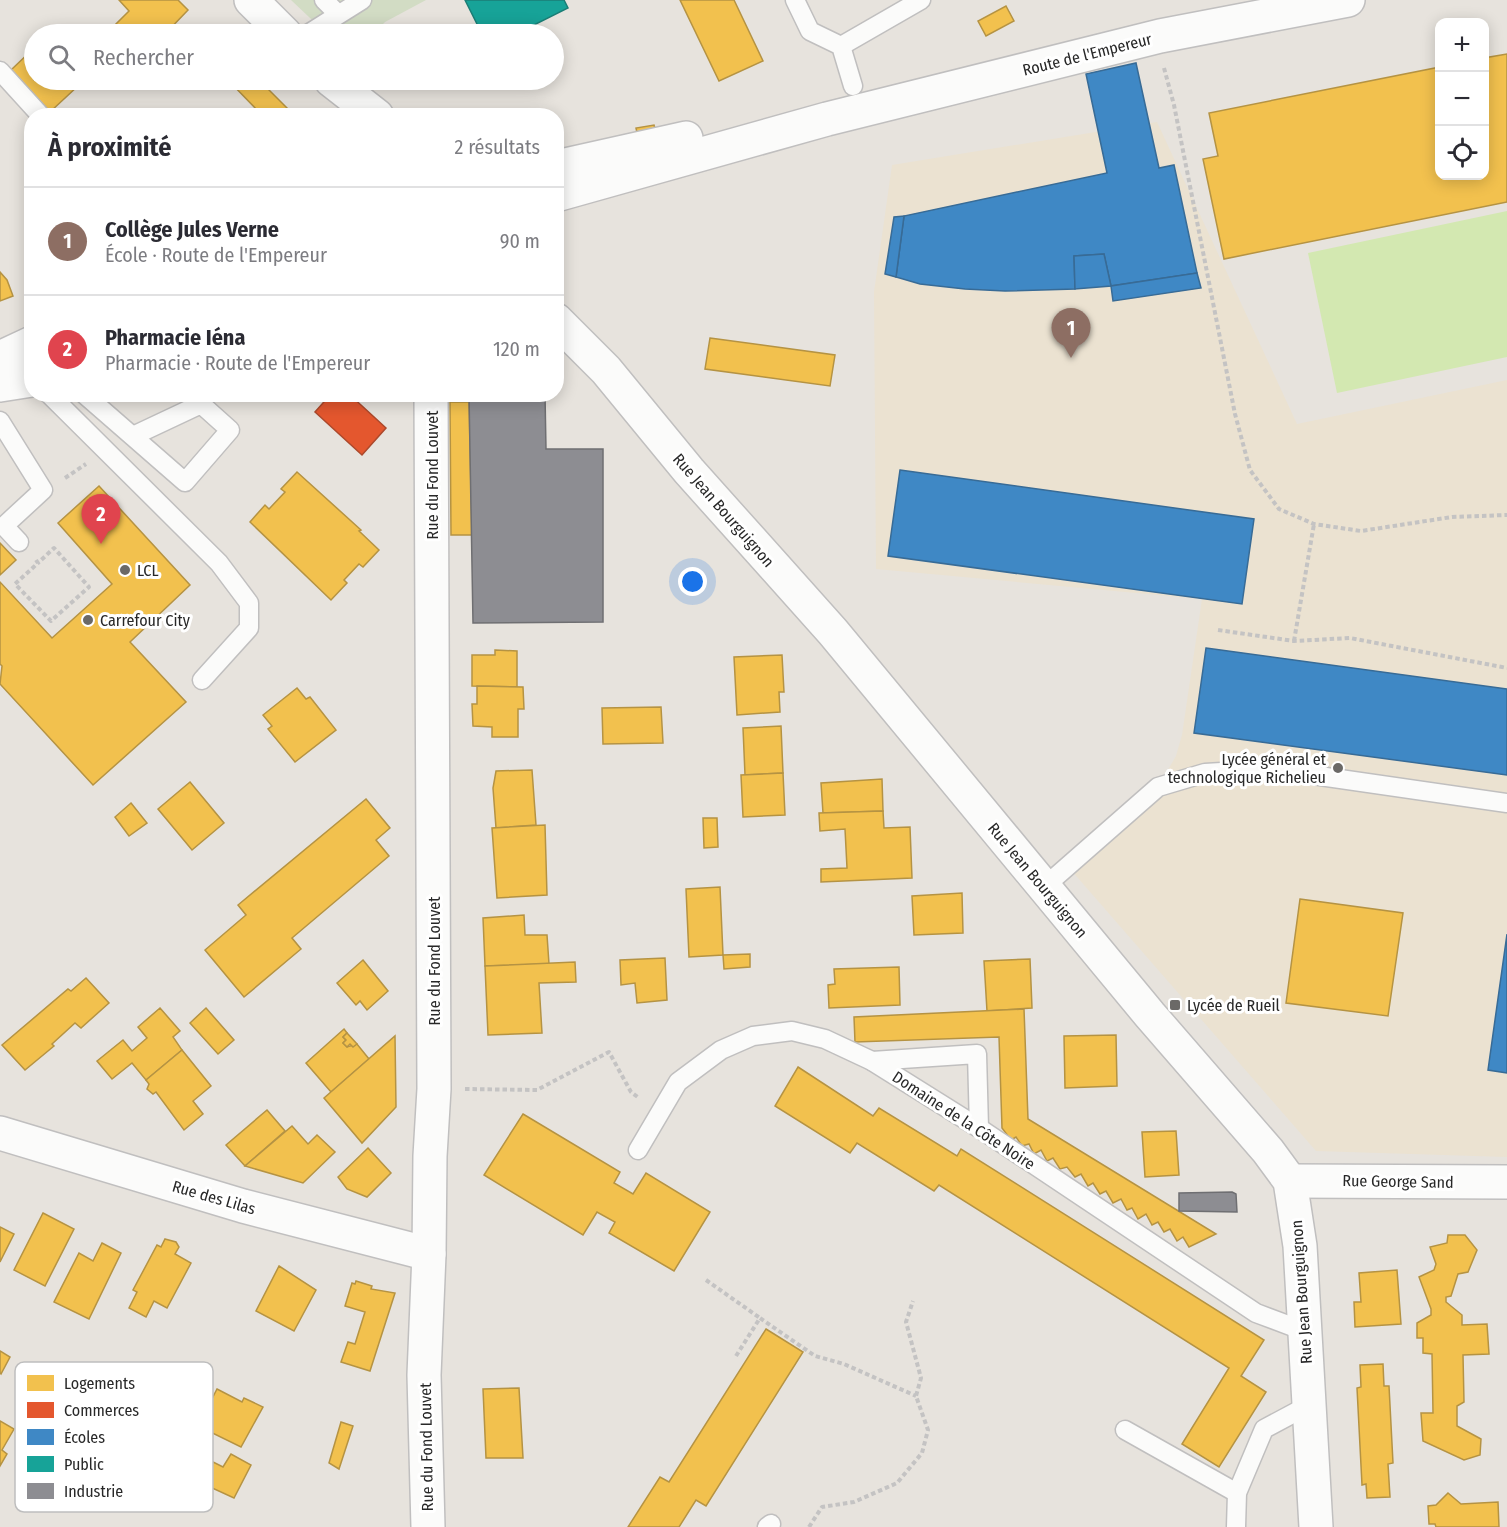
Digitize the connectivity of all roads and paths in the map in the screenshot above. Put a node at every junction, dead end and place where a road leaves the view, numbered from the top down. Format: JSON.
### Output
{"nodes":[{"id":1,"x":251,"y":0,"type":"edge"},
{"id":2,"x":324,"y":0,"type":"edge"},
{"id":3,"x":362,"y":0,"type":"edge"},
{"id":4,"x":795,"y":0,"type":"edge"},
{"id":5,"x":921,"y":0,"type":"edge"},
{"id":6,"x":1348,"y":0,"type":"edge"},
{"id":7,"x":337,"y":14,"type":"junction"},
{"id":8,"x":275,"y":24,"type":"edge"},
{"id":9,"x":322,"y":24,"type":"edge"},
{"id":10,"x":841,"y":46,"type":"junction"},
{"id":11,"x":1162,"y":62,"type":"dead end"},
{"id":12,"x":0,"y":71,"type":"edge"},
{"id":13,"x":853,"y":86,"type":"dead end"},
{"id":14,"x":344,"y":95,"type":"edge"},
{"id":15,"x":34,"y":108,"type":"edge"},
{"id":16,"x":364,"y":108,"type":"edge"},
{"id":17,"x":827,"y":119,"type":"junction"},
{"id":18,"x":564,"y":165,"type":"edge"},
{"id":19,"x":564,"y":193,"type":"edge"},
{"id":20,"x":564,"y":328,"type":"edge"},
{"id":21,"x":24,"y":347,"type":"edge"},
{"id":22,"x":0,"y":358,"type":"edge"},
{"id":23,"x":24,"y":381,"type":"edge"},
{"id":24,"x":0,"y":385,"type":"edge"},
{"id":25,"x":57,"y":402,"type":"edge"},
{"id":26,"x":93,"y":402,"type":"edge"},
{"id":27,"x":431,"y":402,"type":"edge"},
{"id":28,"x":0,"y":421,"type":"edge"},
{"id":29,"x":133,"y":436,"type":"junction"},
{"id":30,"x":1507,"y":514,"type":"edge"},
{"id":31,"x":1314,"y":524,"type":"junction"},
{"id":32,"x":19,"y":542,"type":"joint"},
{"id":33,"x":38,"y":563,"type":"junction"},
{"id":34,"x":1218,"y":630,"type":"dead end"},
{"id":35,"x":1294,"y":641,"type":"junction"},
{"id":36,"x":1507,"y":668,"type":"edge"},
{"id":37,"x":202,"y":680,"type":"dead end"},
{"id":38,"x":1507,"y":803,"type":"edge"},
{"id":39,"x":1044,"y":887,"type":"junction"},
{"id":40,"x":872,"y":1061,"type":"junction"},
{"id":41,"x":434,"y":1089,"type":"junction"},
{"id":42,"x":660,"y":1113,"type":"junction"},
{"id":43,"x":979,"y":1128,"type":"junction"},
{"id":44,"x":0,"y":1133,"type":"edge"},
{"id":45,"x":638,"y":1150,"type":"dead end"},
{"id":46,"x":1290,"y":1181,"type":"junction"},
{"id":47,"x":1507,"y":1182,"type":"edge"},
{"id":48,"x":429,"y":1254,"type":"junction"},
{"id":49,"x":706,"y":1280,"type":"dead end"},
{"id":50,"x":913,"y":1301,"type":"dead end"},
{"id":51,"x":760,"y":1318,"type":"junction"},
{"id":52,"x":1304,"y":1331,"type":"junction"},
{"id":53,"x":736,"y":1356,"type":"dead end"},
{"id":54,"x":916,"y":1396,"type":"junction"},
{"id":55,"x":1309,"y":1405,"type":"junction"},
{"id":56,"x":1125,"y":1430,"type":"dead end"},
{"id":57,"x":1237,"y":1494,"type":"junction"},
{"id":58,"x":428,"y":1527,"type":"edge"},
{"id":59,"x":809,"y":1527,"type":"edge"},
{"id":60,"x":1236,"y":1527,"type":"edge"},
{"id":61,"x":1316,"y":1527,"type":"edge"}],
"edges":[{"from":1,"to":8,"type":"street"},
{"from":2,"to":7,"type":"lane"},
{"from":3,"to":7,"type":"lane"},
{"from":4,"to":10,"type":"lane"},
{"from":5,"to":10,"type":"lane"},
{"from":6,"to":17,"type":"street","name":"Route de l'Empereur"},
{"from":7,"to":9,"type":"lane"},
{"from":10,"to":13,"type":"lane"},
{"from":11,"to":31,"type":"path"},
{"from":12,"to":15,"type":"lane"},
{"from":14,"to":16,"type":"street"},
{"from":17,"to":18,"type":"street","name":"Route de l'Empereur"},
{"from":17,"to":19,"type":"street","name":"Route de l'Empereur"},
{"from":20,"to":39,"type":"street","name":"Rue Jean Bourguignon"},
{"from":21,"to":22,"type":"street"},
{"from":23,"to":24,"type":"street"},
{"from":25,"to":37,"type":"lane"},
{"from":26,"to":29,"type":"lane"},
{"from":27,"to":41,"type":"street","name":"Rue du Fond Louvet"},
{"from":28,"to":32,"type":"lane"},
{"from":29,"to":29,"type":"lane"},
{"from":30,"to":31,"type":"path"},
{"from":31,"to":35,"type":"path"},
{"from":32,"to":33,"type":"path"},
{"from":33,"to":33,"type":"path"},
{"from":34,"to":35,"type":"path"},
{"from":35,"to":36,"type":"path"},
{"from":38,"to":39,"type":"lane"},
{"from":39,"to":46,"type":"street","name":"Rue Jean Bourguignon"},
{"from":40,"to":42,"type":"lane","name":"Domaine de la Côte Noire"},
{"from":40,"to":43,"type":"lane","name":"Domaine de la Côte Noire"},
{"from":40,"to":43,"type":"lane"},
{"from":41,"to":42,"type":"path"},
{"from":41,"to":48,"type":"street","name":"Rue du Fond Louvet"},
{"from":42,"to":45,"type":"lane","name":"Domaine de la Côte Noire"},
{"from":43,"to":52,"type":"lane","name":"Domaine de la Côte Noire"},
{"from":44,"to":48,"type":"street","name":"Rue des Lilas"},
{"from":46,"to":47,"type":"street","name":"Rue George Sand"},
{"from":46,"to":52,"type":"street","name":"Rue Jean Bourguignon"},
{"from":48,"to":58,"type":"street","name":"Rue du Fond Louvet"},
{"from":49,"to":51,"type":"path"},
{"from":50,"to":54,"type":"path"},
{"from":51,"to":53,"type":"path"},
{"from":51,"to":54,"type":"path"},
{"from":52,"to":55,"type":"street","name":"Rue Jean Bourguignon"},
{"from":54,"to":59,"type":"path"},
{"from":55,"to":57,"type":"lane"},
{"from":55,"to":61,"type":"street","name":"Rue Jean Bourguignon"},
{"from":56,"to":57,"type":"lane"},
{"from":57,"to":60,"type":"lane"}]}
